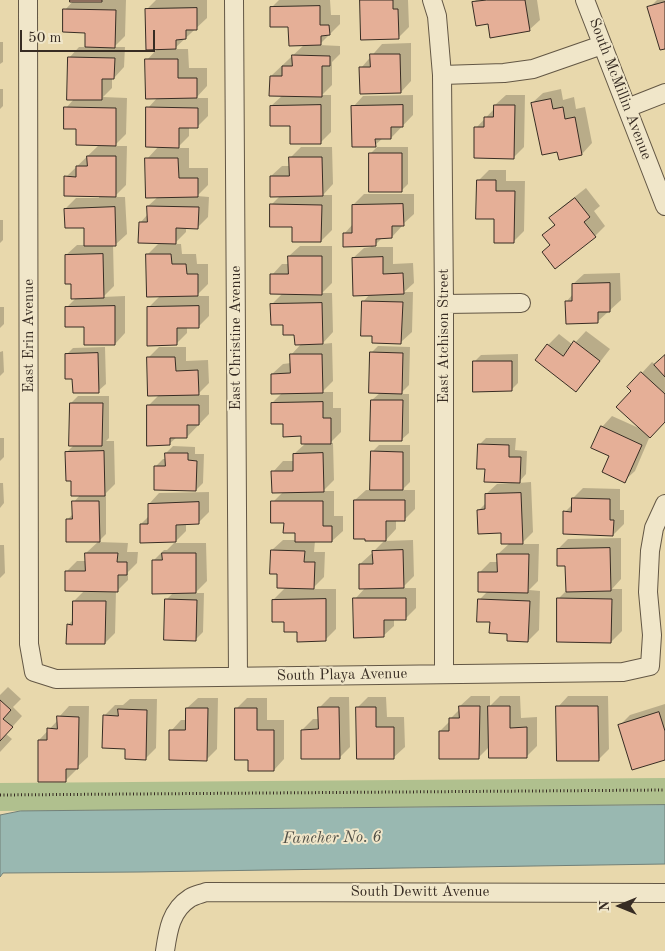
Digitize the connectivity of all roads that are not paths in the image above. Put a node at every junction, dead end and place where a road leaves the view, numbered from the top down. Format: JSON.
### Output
{"nodes":[{"id":1,"x":28,"y":0,"type":"edge"},
{"id":2,"x":234,"y":0,"type":"edge"},
{"id":3,"x":432,"y":0,"type":"edge"},
{"id":4,"x":585,"y":0,"type":"edge"},
{"id":5,"x":602,"y":45,"type":"junction"},
{"id":6,"x":442,"y":76,"type":"junction"},
{"id":7,"x":665,"y":93,"type":"edge"},
{"id":8,"x":627,"y":108,"type":"junction"},
{"id":9,"x":665,"y":206,"type":"edge"},
{"id":10,"x":521,"y":303,"type":"dead end"},
{"id":11,"x":444,"y":304,"type":"junction"},
{"id":12,"x":665,"y":504,"type":"edge"},
{"id":13,"x":34,"y":672,"type":"joint"},
{"id":14,"x":444,"y":673,"type":"junction"},
{"id":15,"x":238,"y":676,"type":"junction"},
{"id":16,"x":665,"y":893,"type":"edge"},
{"id":17,"x":164,"y":951,"type":"edge"}],
"edges":[{"from":1,"to":13,"type":"street","name":"East Erin Avenue"},
{"from":2,"to":15,"type":"street","name":"East Christine Avenue"},
{"from":3,"to":6,"type":"street","name":"East Atchison Street"},
{"from":4,"to":5,"type":"street","name":"South McMillin Avenue"},
{"from":5,"to":6,"type":"street"},
{"from":5,"to":8,"type":"street","name":"South McMillin Avenue"},
{"from":6,"to":11,"type":"street","name":"East Atchison Street"},
{"from":7,"to":8,"type":"street"},
{"from":8,"to":9,"type":"street","name":"South McMillin Avenue"},
{"from":10,"to":11,"type":"street"},
{"from":11,"to":14,"type":"street","name":"East Atchison Street"},
{"from":12,"to":14,"type":"street","name":"South Playa Avenue"},
{"from":13,"to":15,"type":"street","name":"South Playa Avenue"},
{"from":14,"to":15,"type":"street","name":"South Playa Avenue"},
{"from":16,"to":17,"type":"street","name":"South Dewitt Avenue"}]}
